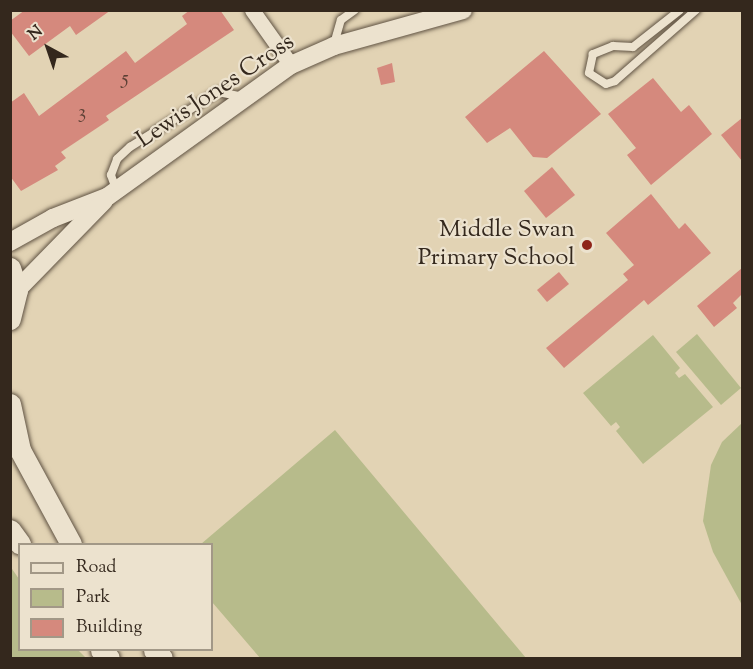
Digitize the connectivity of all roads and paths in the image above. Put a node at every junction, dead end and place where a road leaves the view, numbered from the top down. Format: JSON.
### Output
{"nodes":[{"id":1,"x":252,"y":10,"type":"edge"},
{"id":2,"x":355,"y":10,"type":"edge"},
{"id":3,"x":463,"y":10,"type":"edge"},
{"id":4,"x":680,"y":10,"type":"edge"},
{"id":5,"x":696,"y":10,"type":"edge"},
{"id":6,"x":334,"y":46,"type":"junction"},
{"id":7,"x":291,"y":65,"type":"junction"},
{"id":8,"x":244,"y":98,"type":"junction"},
{"id":9,"x":112,"y":194,"type":"junction"},
{"id":10,"x":10,"y":242,"type":"edge"},
{"id":11,"x":10,"y":268,"type":"edge"},
{"id":12,"x":17,"y":290,"type":"junction"},
{"id":13,"x":10,"y":320,"type":"edge"},
{"id":14,"x":10,"y":404,"type":"edge"},
{"id":15,"x":10,"y":530,"type":"edge"},
{"id":16,"x":19,"y":543,"type":"edge"},
{"id":17,"x":70,"y":543,"type":"edge"}],
"edges":[{"from":1,"to":7,"type":"street"},
{"from":2,"to":6,"type":"lane"},
{"from":3,"to":6,"type":"street","name":"Lewis Jones Cross"},
{"from":4,"to":5,"type":"lane"},
{"from":6,"to":7,"type":"street","name":"Lewis Jones Cross"},
{"from":7,"to":8,"type":"street","name":"Lewis Jones Cross"},
{"from":8,"to":9,"type":"street","name":"Lewis Jones Cross"},
{"from":8,"to":9,"type":"lane"},
{"from":9,"to":10,"type":"street","name":"Lewis Jones Cross"},
{"from":9,"to":12,"type":"street","name":"Lewis Jones Cross"},
{"from":11,"to":12,"type":"main road"},
{"from":12,"to":13,"type":"main road"},
{"from":14,"to":17,"type":"main road"},
{"from":15,"to":16,"type":"main road"}]}
